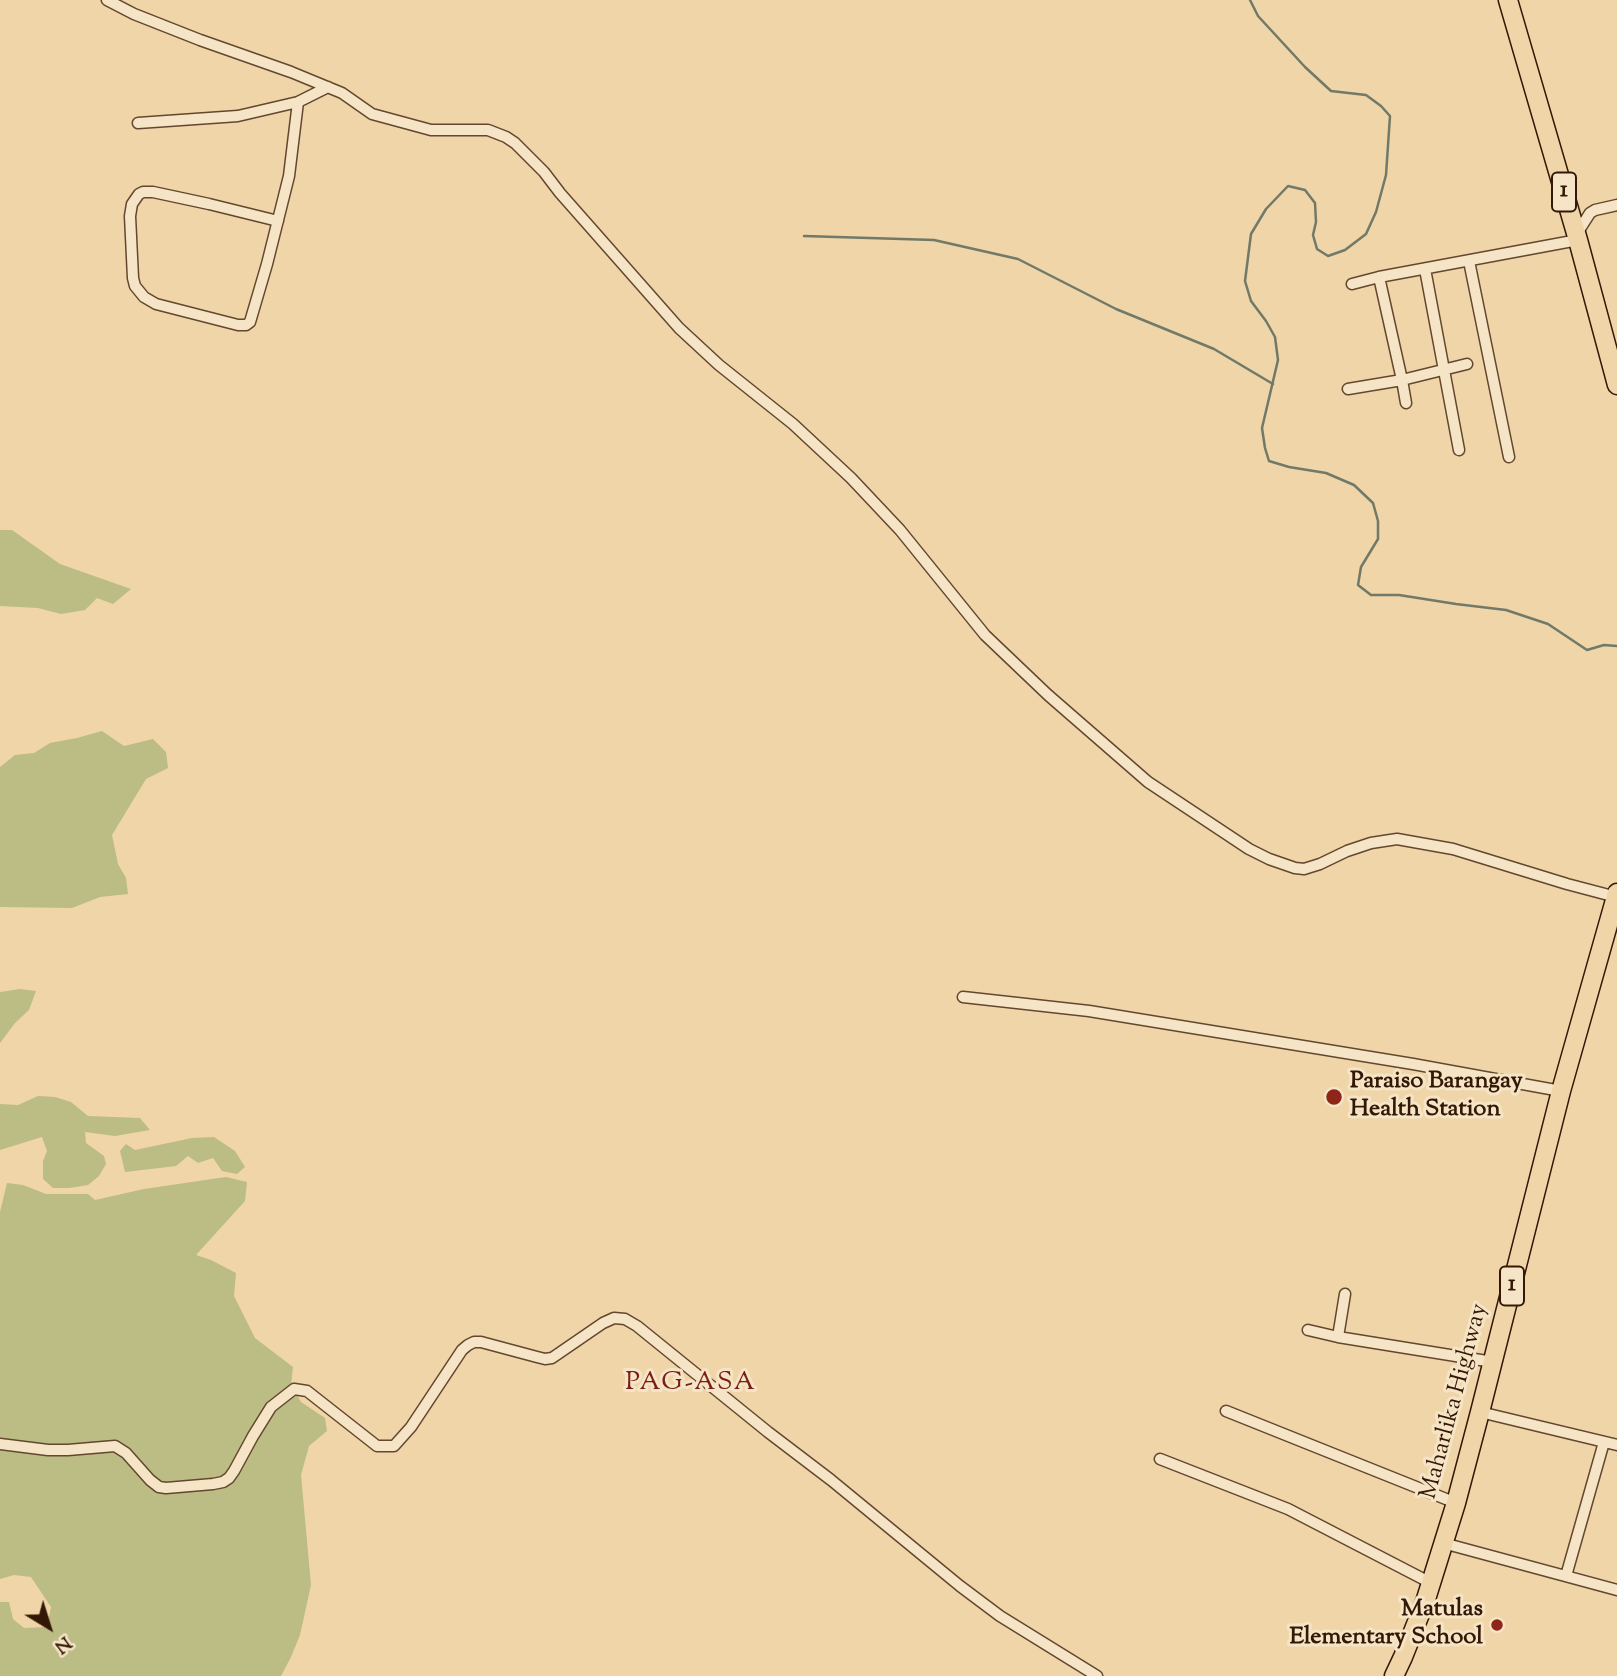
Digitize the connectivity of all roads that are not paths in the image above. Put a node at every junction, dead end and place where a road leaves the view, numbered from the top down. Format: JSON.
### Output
{"nodes":[{"id":1,"x":107,"y":0,"type":"edge"},
{"id":2,"x":1508,"y":0,"type":"edge"},
{"id":3,"x":328,"y":87,"type":"junction"},
{"id":4,"x":298,"y":102,"type":"junction"},
{"id":5,"x":138,"y":123,"type":"dead end"},
{"id":6,"x":1617,"y":205,"type":"edge"},
{"id":7,"x":278,"y":221,"type":"junction"},
{"id":8,"x":1577,"y":237,"type":"junction"},
{"id":9,"x":1469,"y":261,"type":"junction"},
{"id":10,"x":1425,"y":269,"type":"junction"},
{"id":11,"x":1379,"y":277,"type":"junction"},
{"id":12,"x":1352,"y":284,"type":"dead end"},
{"id":13,"x":1467,"y":365,"type":"dead end"},
{"id":14,"x":1444,"y":370,"type":"junction"},
{"id":15,"x":1402,"y":380,"type":"junction"},
{"id":16,"x":1617,"y":385,"type":"edge"},
{"id":17,"x":1348,"y":389,"type":"dead end"},
{"id":18,"x":1406,"y":403,"type":"dead end"},
{"id":19,"x":1459,"y":450,"type":"dead end"},
{"id":20,"x":1509,"y":457,"type":"dead end"},
{"id":21,"x":1617,"y":895,"type":"edge"},
{"id":22,"x":963,"y":997,"type":"dead end"},
{"id":23,"x":1561,"y":1091,"type":"junction"},
{"id":24,"x":1345,"y":1294,"type":"dead end"},
{"id":25,"x":1308,"y":1329,"type":"dead end"},
{"id":26,"x":1338,"y":1337,"type":"junction"},
{"id":27,"x":1493,"y":1362,"type":"junction"},
{"id":28,"x":1226,"y":1411,"type":"dead end"},
{"id":29,"x":1480,"y":1412,"type":"junction"},
{"id":30,"x":1604,"y":1442,"type":"junction"},
{"id":31,"x":0,"y":1444,"type":"edge"},
{"id":32,"x":1617,"y":1445,"type":"edge"},
{"id":33,"x":1160,"y":1459,"type":"dead end"},
{"id":34,"x":1455,"y":1503,"type":"junction"},
{"id":35,"x":1443,"y":1543,"type":"junction"},
{"id":36,"x":1566,"y":1576,"type":"junction"},
{"id":37,"x":1430,"y":1583,"type":"junction"},
{"id":38,"x":1617,"y":1590,"type":"edge"},
{"id":39,"x":1097,"y":1676,"type":"edge"},
{"id":40,"x":1394,"y":1676,"type":"edge"}],
"edges":[{"from":1,"to":3,"type":"street"},
{"from":2,"to":8,"type":"highway","number":"1"},
{"from":3,"to":4,"type":"street"},
{"from":3,"to":21,"type":"street"},
{"from":4,"to":5,"type":"street"},
{"from":4,"to":7,"type":"street"},
{"from":6,"to":8,"type":"street"},
{"from":7,"to":7,"type":"street"},
{"from":8,"to":9,"type":"street"},
{"from":8,"to":16,"type":"highway","number":"1"},
{"from":9,"to":10,"type":"street"},
{"from":9,"to":20,"type":"street"},
{"from":10,"to":11,"type":"street"},
{"from":10,"to":14,"type":"street"},
{"from":11,"to":12,"type":"street"},
{"from":11,"to":15,"type":"street"},
{"from":13,"to":14,"type":"street"},
{"from":14,"to":15,"type":"street"},
{"from":14,"to":19,"type":"street"},
{"from":15,"to":17,"type":"street"},
{"from":15,"to":18,"type":"street"},
{"from":21,"to":23,"type":"highway","name":"Maharlika Highway","number":"1"},
{"from":22,"to":23,"type":"street"},
{"from":23,"to":27,"type":"highway","name":"Maharlika Highway","number":"1"},
{"from":24,"to":26,"type":"street"},
{"from":25,"to":26,"type":"street"},
{"from":26,"to":27,"type":"street"},
{"from":27,"to":29,"type":"highway","name":"Maharlika Highway","number":"1"},
{"from":28,"to":34,"type":"street"},
{"from":29,"to":30,"type":"street"},
{"from":29,"to":34,"type":"highway","name":"Maharlika Highway","number":"1"},
{"from":30,"to":32,"type":"street"},
{"from":30,"to":36,"type":"street"},
{"from":31,"to":39,"type":"street"},
{"from":33,"to":37,"type":"street"},
{"from":34,"to":35,"type":"highway","name":"Maharlika Highway","number":"1"},
{"from":35,"to":36,"type":"street"},
{"from":35,"to":37,"type":"highway","name":"Maharlika Highway","number":"1"},
{"from":36,"to":38,"type":"street"},
{"from":37,"to":40,"type":"highway","name":"Maharlika Highway","number":"1"}]}
